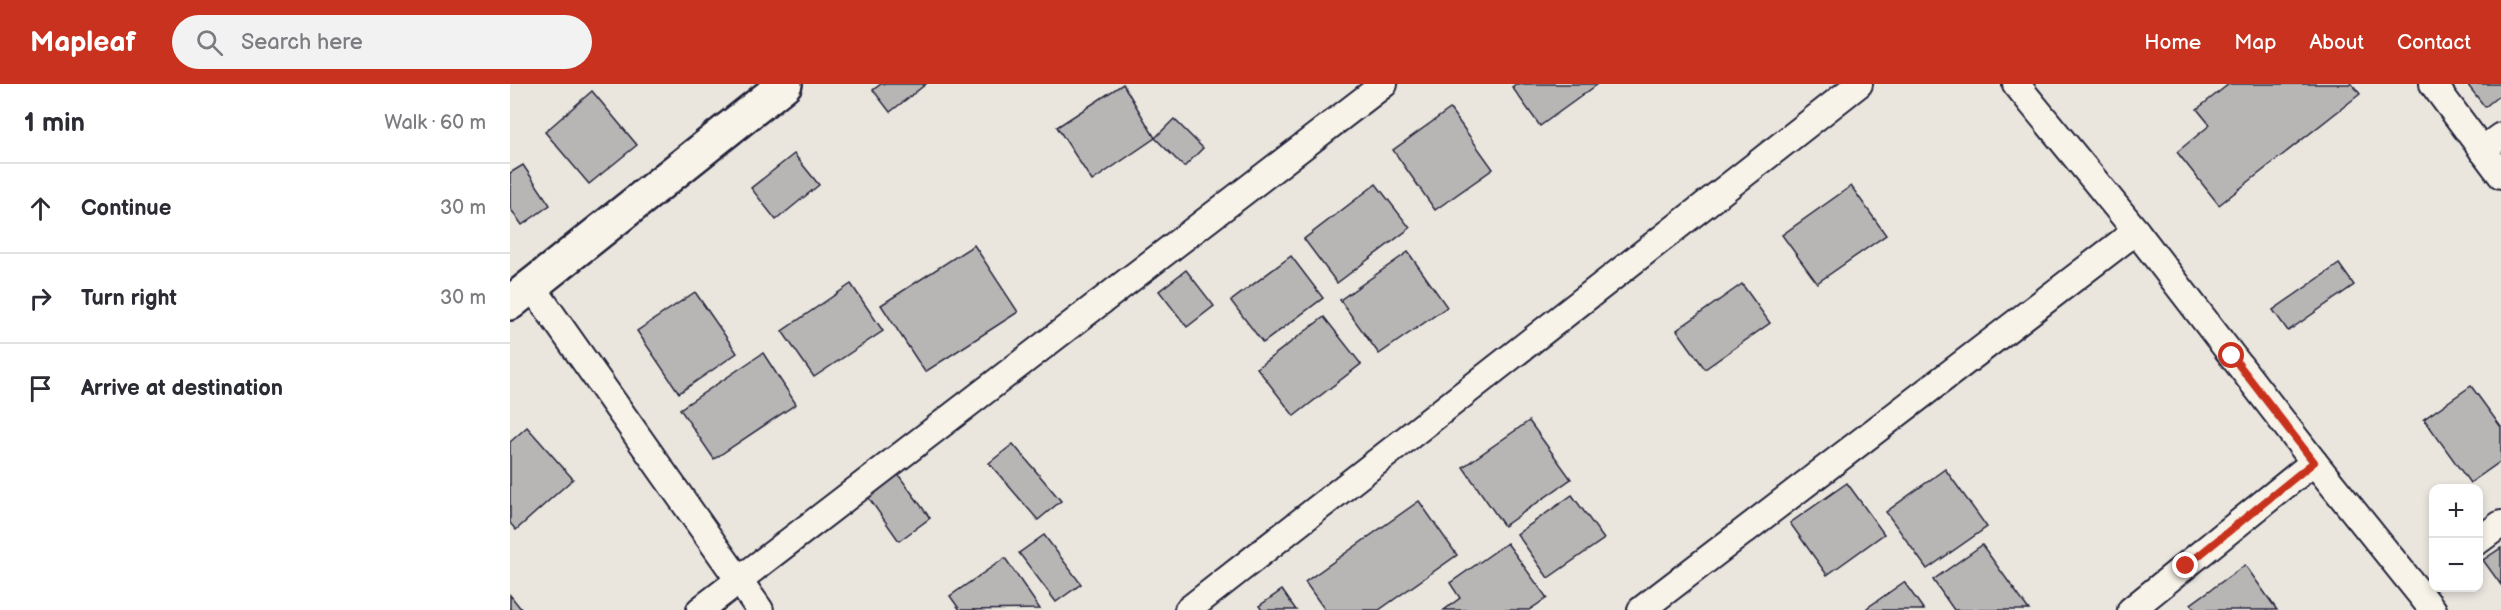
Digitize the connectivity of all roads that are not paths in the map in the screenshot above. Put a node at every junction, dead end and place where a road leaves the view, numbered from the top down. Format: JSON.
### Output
{"nodes":[{"id":1,"x":785,"y":84,"type":"edge"},
{"id":2,"x":1384,"y":84,"type":"edge"},
{"id":3,"x":1859,"y":84,"type":"edge"},
{"id":4,"x":2016,"y":84,"type":"edge"},
{"id":5,"x":2433,"y":84,"type":"edge"},
{"id":6,"x":2492,"y":143,"type":"edge"},
{"id":7,"x":2501,"y":175,"type":"edge"},
{"id":8,"x":2136,"y":231,"type":"junction"},
{"id":9,"x":520,"y":294,"type":"edge"},
{"id":10,"x":2314,"y":462,"type":"junction"},
{"id":11,"x":2501,"y":524,"type":"edge"},
{"id":12,"x":2482,"y":538,"type":"edge"},
{"id":13,"x":738,"y":580,"type":"junction"},
{"id":14,"x":2425,"y":581,"type":"edge"},
{"id":15,"x":700,"y":610,"type":"edge"},
{"id":16,"x":760,"y":610,"type":"edge"},
{"id":17,"x":1188,"y":610,"type":"edge"},
{"id":18,"x":1641,"y":610,"type":"edge"},
{"id":19,"x":2131,"y":610,"type":"edge"},
{"id":20,"x":2433,"y":610,"type":"edge"}],
"edges":[{"from":1,"to":9,"type":"highway"},
{"from":2,"to":13,"type":"street"},
{"from":3,"to":17,"type":"street"},
{"from":4,"to":8,"type":"street"},
{"from":5,"to":6,"type":"street"},
{"from":6,"to":7,"type":"street"},
{"from":8,"to":10,"type":"street"},
{"from":8,"to":18,"type":"street"},
{"from":9,"to":13,"type":"street"},
{"from":10,"to":14,"type":"street"},
{"from":10,"to":19,"type":"street"},
{"from":11,"to":12,"type":"street"},
{"from":13,"to":15,"type":"street"},
{"from":13,"to":16,"type":"street"},
{"from":14,"to":20,"type":"street"}]}
